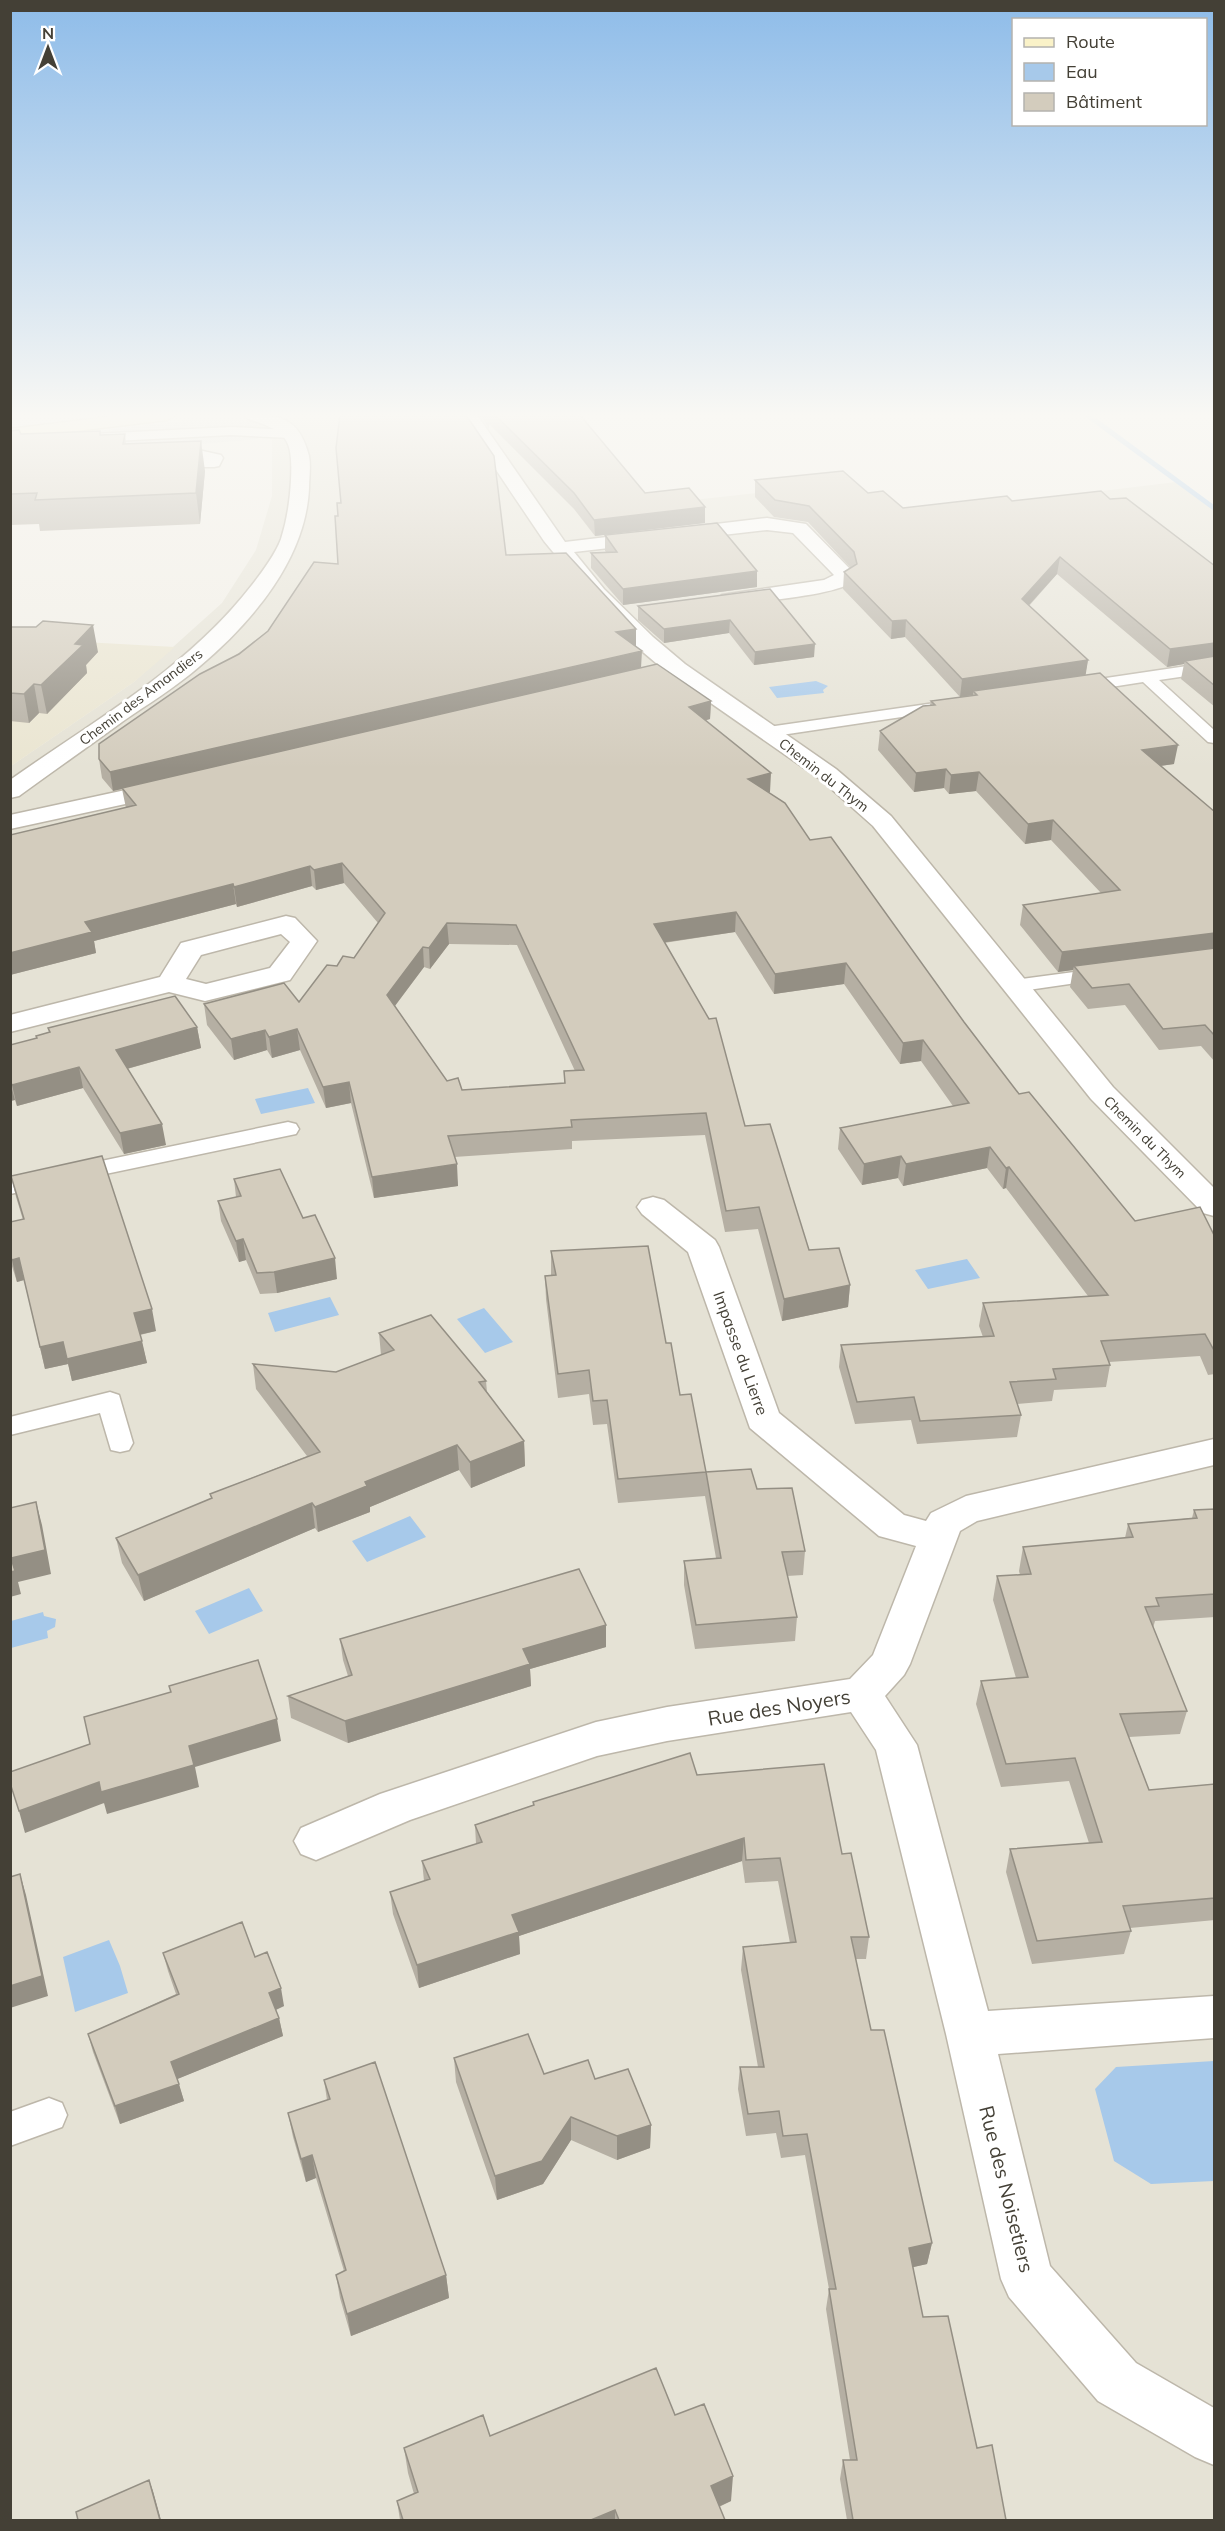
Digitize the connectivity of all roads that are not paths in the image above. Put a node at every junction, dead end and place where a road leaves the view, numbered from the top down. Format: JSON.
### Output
{"nodes":[{"id":1,"x":292,"y":533,"type":"edge"},
{"id":2,"x":550,"y":533,"type":"edge"},
{"id":3,"x":689,"y":533,"type":"edge"},
{"id":4,"x":804,"y":533,"type":"edge"},
{"id":5,"x":561,"y":548,"type":"junction"},
{"id":6,"x":710,"y":601,"type":"edge"},
{"id":7,"x":1215,"y":667,"type":"edge"},
{"id":8,"x":677,"y":669,"type":"junction"},
{"id":9,"x":648,"y":675,"type":"edge"},
{"id":10,"x":1146,"y":677,"type":"junction"},
{"id":11,"x":1064,"y":689,"type":"edge"},
{"id":12,"x":969,"y":703,"type":"edge"},
{"id":13,"x":768,"y":732,"type":"junction"},
{"id":14,"x":1215,"y":738,"type":"edge"},
{"id":15,"x":184,"y":784,"type":"edge"},
{"id":16,"x":10,"y":791,"type":"edge"},
{"id":17,"x":10,"y":822,"type":"edge"},
{"id":18,"x":1120,"y":972,"type":"edge"},
{"id":19,"x":170,"y":983,"type":"dead end"},
{"id":20,"x":1014,"y":986,"type":"junction"},
{"id":21,"x":10,"y":1024,"type":"edge"},
{"id":22,"x":288,"y":1129,"type":"dead end"},
{"id":23,"x":10,"y":1187,"type":"edge"},
{"id":24,"x":1215,"y":1206,"type":"edge"},
{"id":25,"x":653,"y":1207,"type":"dead end"},
{"id":26,"x":10,"y":1426,"type":"edge"},
{"id":27,"x":120,"y":1443,"type":"dead end"},
{"id":28,"x":1215,"y":1452,"type":"edge"},
{"id":29,"x":939,"y":1538,"type":"junction"},
{"id":30,"x":861,"y":1694,"type":"junction"},
{"id":31,"x":316,"y":1841,"type":"dead end"},
{"id":32,"x":1215,"y":2017,"type":"edge"},
{"id":33,"x":970,"y":2034,"type":"junction"},
{"id":34,"x":49,"y":2115,"type":"dead end"},
{"id":35,"x":10,"y":2129,"type":"edge"},
{"id":36,"x":1215,"y":2438,"type":"edge"}],
"edges":[{"from":1,"to":16,"type":"street","name":"Chemin des Amandiers"},
{"from":2,"to":5,"type":"street","name":"Chemin du Thym"},
{"from":3,"to":5,"type":"street"},
{"from":4,"to":6,"type":"street"},
{"from":5,"to":8,"type":"street","name":"Chemin du Thym"},
{"from":7,"to":10,"type":"lane"},
{"from":8,"to":9,"type":"street"},
{"from":8,"to":13,"type":"street","name":"Chemin du Thym"},
{"from":10,"to":11,"type":"lane"},
{"from":10,"to":14,"type":"lane"},
{"from":12,"to":13,"type":"lane"},
{"from":13,"to":20,"type":"street","name":"Chemin du Thym"},
{"from":15,"to":17,"type":"street"},
{"from":18,"to":20,"type":"lane"},
{"from":19,"to":21,"type":"street"},
{"from":20,"to":24,"type":"street","name":"Chemin du Thym"},
{"from":22,"to":23,"type":"lane"},
{"from":25,"to":29,"type":"street","name":"Impasse du Lierre"},
{"from":26,"to":27,"type":"lane"},
{"from":28,"to":29,"type":"street","name":"Rue des Noyers"},
{"from":29,"to":30,"type":"street","name":"Rue des Noyers"},
{"from":30,"to":31,"type":"street","name":"Rue des Noyers"},
{"from":30,"to":33,"type":"street","name":"Rue des Noisetiers"},
{"from":32,"to":33,"type":"street"},
{"from":33,"to":36,"type":"street","name":"Rue des Noisetiers"},
{"from":34,"to":35,"type":"lane"}]}
